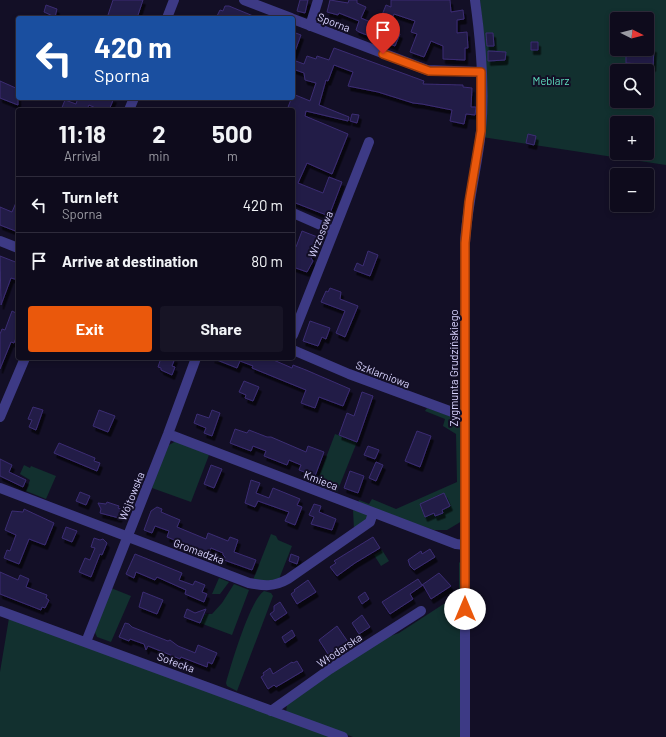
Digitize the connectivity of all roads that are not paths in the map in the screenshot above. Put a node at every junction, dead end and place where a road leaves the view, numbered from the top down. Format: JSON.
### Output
{"nodes":[{"id":1,"x":174,"y":0,"type":"edge"},
{"id":2,"x":244,"y":0,"type":"edge"},
{"id":3,"x":318,"y":0,"type":"edge"},
{"id":4,"x":475,"y":0,"type":"edge"},
{"id":5,"x":168,"y":16,"type":"edge"},
{"id":6,"x":287,"y":16,"type":"edge"},
{"id":7,"x":295,"y":19,"type":"edge"},
{"id":8,"x":310,"y":26,"type":"junction"},
{"id":9,"x":481,"y":72,"type":"junction"},
{"id":10,"x":369,"y":142,"type":"dead end"},
{"id":11,"x":295,"y":214,"type":"edge"},
{"id":12,"x":334,"y":231,"type":"junction"},
{"id":13,"x":0,"y":241,"type":"edge"},
{"id":14,"x":16,"y":247,"type":"edge"},
{"id":15,"x":295,"y":330,"type":"edge"},
{"id":16,"x":295,"y":351,"type":"edge"},
{"id":17,"x":24,"y":360,"type":"edge"},
{"id":18,"x":195,"y":360,"type":"edge"},
{"id":19,"x":466,"y":414,"type":"junction"},
{"id":20,"x":0,"y":417,"type":"edge"},
{"id":21,"x":168,"y":434,"type":"junction"},
{"id":22,"x":0,"y":488,"type":"edge"},
{"id":23,"x":373,"y":513,"type":"junction"},
{"id":24,"x":127,"y":538,"type":"junction"},
{"id":25,"x":465,"y":545,"type":"junction"},
{"id":26,"x":0,"y":611,"type":"edge"},
{"id":27,"x":421,"y":611,"type":"dead end"},
{"id":28,"x":86,"y":642,"type":"junction"},
{"id":29,"x":272,"y":710,"type":"junction"},
{"id":30,"x":343,"y":737,"type":"edge"},
{"id":31,"x":465,"y":737,"type":"edge"}],
"edges":[{"from":1,"to":5,"type":"street"},
{"from":2,"to":6,"type":"street","name":"Sporna"},
{"from":3,"to":8,"type":"street"},
{"from":4,"to":9,"type":"street","name":"Zygmunta Grudzińskiego"},
{"from":7,"to":8,"type":"street","name":"Sporna"},
{"from":8,"to":9,"type":"street","name":"Sporna"},
{"from":9,"to":19,"type":"street","name":"Zygmunta Grudzińskiego"},
{"from":10,"to":12,"type":"street","name":"Wrzosowa"},
{"from":11,"to":12,"type":"street"},
{"from":12,"to":15,"type":"street","name":"Wrzosowa"},
{"from":13,"to":14,"type":"street"},
{"from":16,"to":19,"type":"street","name":"Szklarniowa"},
{"from":17,"to":20,"type":"street"},
{"from":18,"to":21,"type":"street","name":"Wójtowska"},
{"from":19,"to":25,"type":"street","name":"Zygmunta Grudzińskiego"},
{"from":21,"to":23,"type":"street","name":"Kmieca"},
{"from":21,"to":24,"type":"street","name":"Wójtowska"},
{"from":22,"to":24,"type":"street","name":"Gromadzka"},
{"from":23,"to":24,"type":"street","name":"Gromadzka"},
{"from":23,"to":25,"type":"street","name":"Kmieca"},
{"from":24,"to":28,"type":"street","name":"Wójtowska"},
{"from":25,"to":31,"type":"street","name":"Zygmunta Grudzińskiego"},
{"from":26,"to":28,"type":"street","name":"Sołecka"},
{"from":27,"to":29,"type":"street","name":"Włodarska"},
{"from":28,"to":29,"type":"street","name":"Sołecka"},
{"from":29,"to":30,"type":"street","name":"Sołecka"}]}
